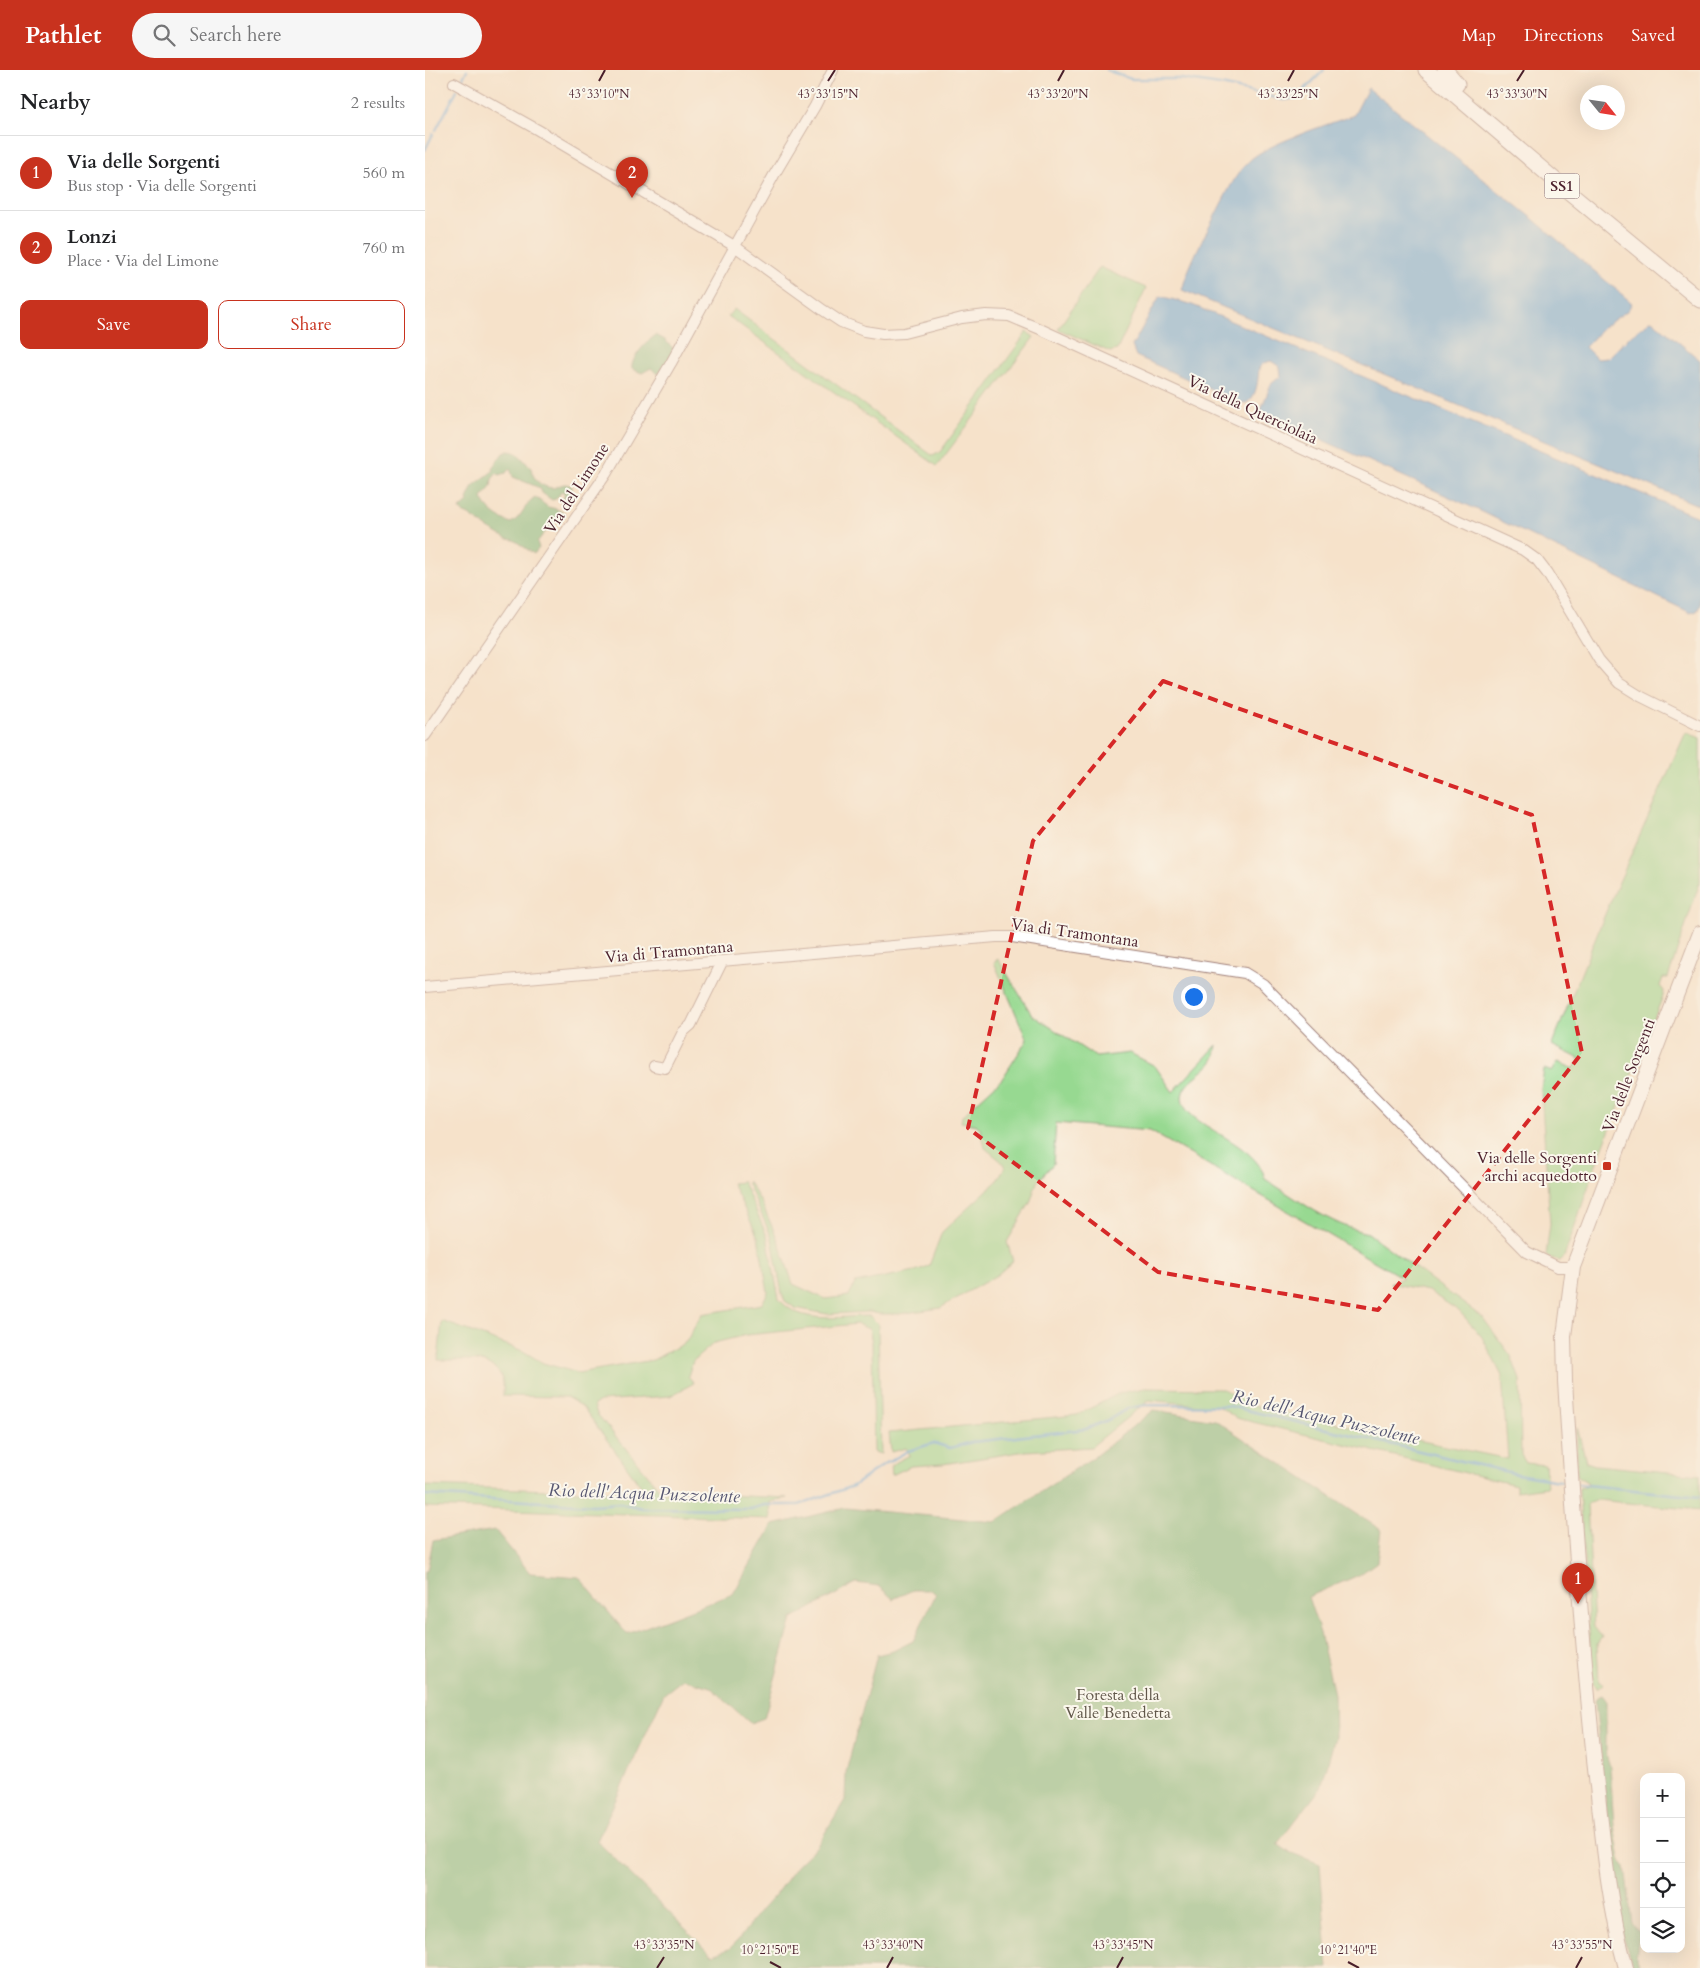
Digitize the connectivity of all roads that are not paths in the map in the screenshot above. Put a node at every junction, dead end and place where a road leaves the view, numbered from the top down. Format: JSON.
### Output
{"nodes":[{"id":1,"x":833,"y":70,"type":"edge"},
{"id":2,"x":1426,"y":70,"type":"edge"},
{"id":3,"x":1441,"y":70,"type":"edge"},
{"id":4,"x":1445,"y":70,"type":"edge"},
{"id":5,"x":454,"y":83,"type":"dead end"},
{"id":6,"x":1457,"y":84,"type":"junction"},
{"id":7,"x":736,"y":247,"type":"junction"},
{"id":8,"x":1700,"y":288,"type":"edge"},
{"id":9,"x":1700,"y":300,"type":"edge"},
{"id":10,"x":1700,"y":726,"type":"edge"},
{"id":11,"x":425,"y":736,"type":"edge"},
{"id":12,"x":1700,"y":935,"type":"edge"},
{"id":13,"x":722,"y":962,"type":"junction"},
{"id":14,"x":425,"y":987,"type":"edge"},
{"id":15,"x":654,"y":1066,"type":"dead end"},
{"id":16,"x":1573,"y":1267,"type":"junction"},
{"id":17,"x":1626,"y":1968,"type":"edge"}],
"edges":[{"from":1,"to":7,"type":"street","name":"Via del Limone"},
{"from":2,"to":9,"type":"highway","number":"SS1"},
{"from":3,"to":6,"type":"highway","number":"SS1"},
{"from":4,"to":6,"type":"highway"},
{"from":5,"to":7,"type":"street"},
{"from":6,"to":8,"type":"highway","number":"SS1"},
{"from":7,"to":10,"type":"street","name":"Via della Querciolaia"},
{"from":7,"to":11,"type":"street","name":"Via del Limone"},
{"from":12,"to":16,"type":"main road","name":"Via delle Sorgenti"},
{"from":13,"to":14,"type":"street","name":"Via di Tramontana"},
{"from":13,"to":15,"type":"street"},
{"from":13,"to":16,"type":"street","name":"Via di Tramontana"},
{"from":16,"to":17,"type":"main road","name":"Via delle Sorgenti"}]}
